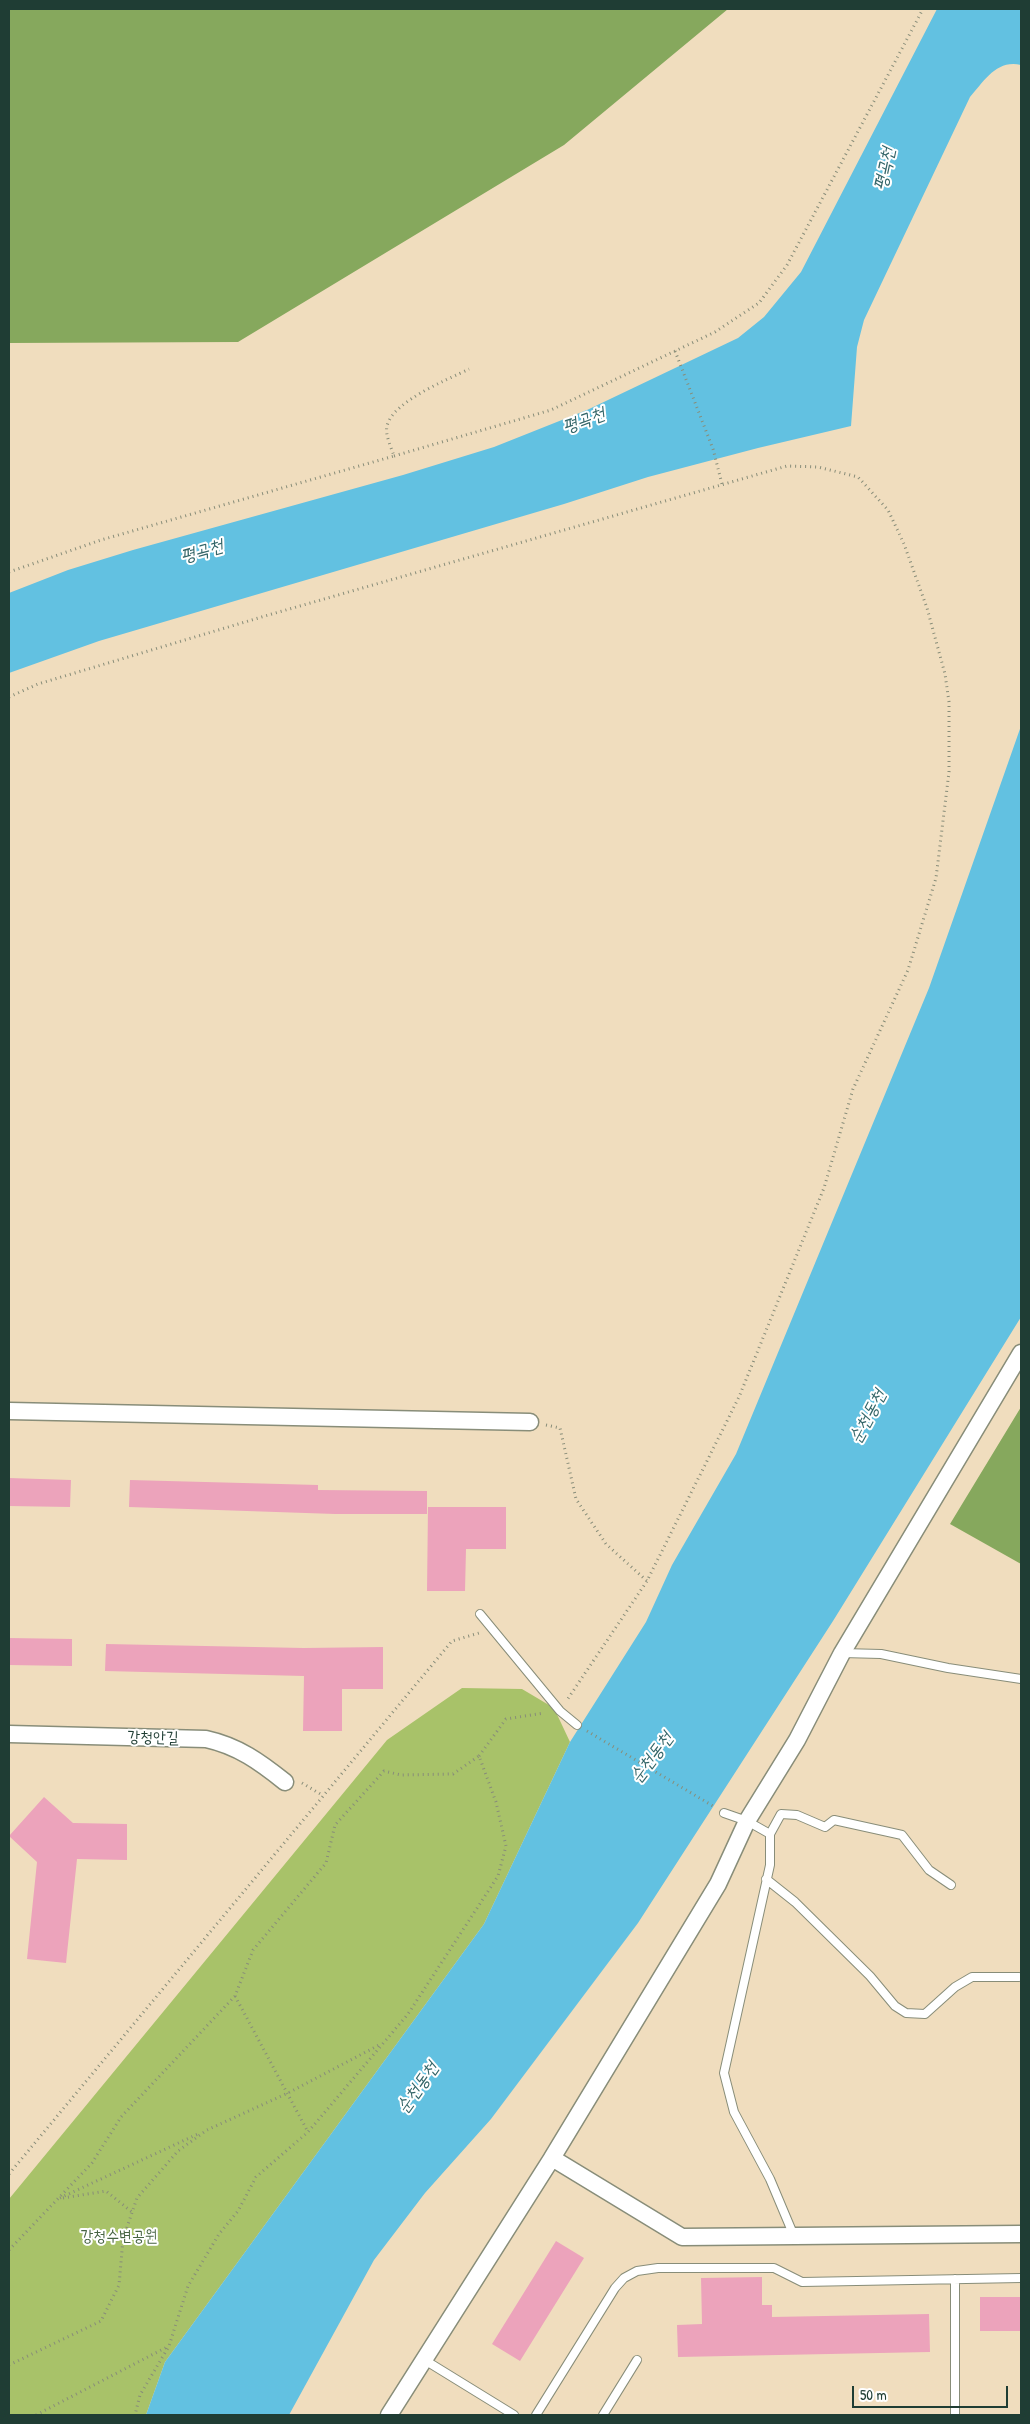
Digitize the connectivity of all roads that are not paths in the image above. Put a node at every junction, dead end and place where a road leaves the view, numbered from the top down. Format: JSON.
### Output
{"nodes":[{"id":1,"x":1021,"y":1354,"type":"edge"},
{"id":2,"x":9,"y":1411,"type":"edge"},
{"id":3,"x":530,"y":1422,"type":"road end"},
{"id":4,"x":480,"y":1614,"type":"dead end"},
{"id":5,"x":842,"y":1653,"type":"junction"},
{"id":6,"x":1021,"y":1679,"type":"edge"},
{"id":7,"x":577,"y":1724,"type":"road end"},
{"id":8,"x":9,"y":1734,"type":"edge"},
{"id":9,"x":285,"y":1782,"type":"dead end"},
{"id":10,"x":724,"y":1813,"type":"road end"},
{"id":11,"x":747,"y":1822,"type":"junction"},
{"id":12,"x":770,"y":1834,"type":"junction"},
{"id":13,"x":766,"y":1879,"type":"junction"},
{"id":14,"x":951,"y":1885,"type":"dead end"},
{"id":15,"x":1019,"y":1977,"type":"dead end"},
{"id":16,"x":552,"y":2158,"type":"junction"},
{"id":17,"x":1021,"y":2234,"type":"edge"},
{"id":18,"x":794,"y":2238,"type":"junction"},
{"id":19,"x":1021,"y":2278,"type":"edge"},
{"id":20,"x":955,"y":2279,"type":"junction"},
{"id":21,"x":424,"y":2359,"type":"junction"},
{"id":22,"x":637,"y":2360,"type":"dead end"},
{"id":23,"x":388,"y":2415,"type":"edge"},
{"id":24,"x":514,"y":2415,"type":"edge"},
{"id":25,"x":536,"y":2415,"type":"edge"},
{"id":26,"x":603,"y":2415,"type":"edge"},
{"id":27,"x":955,"y":2415,"type":"edge"}],
"edges":[{"from":1,"to":5,"type":"street"},
{"from":2,"to":3,"type":"street"},
{"from":4,"to":7,"type":"lane"},
{"from":5,"to":6,"type":"lane"},
{"from":5,"to":11,"type":"street"},
{"from":8,"to":9,"type":"street","name":"강청안길"},
{"from":10,"to":11,"type":"lane"},
{"from":11,"to":12,"type":"lane"},
{"from":11,"to":16,"type":"street"},
{"from":12,"to":13,"type":"lane"},
{"from":12,"to":14,"type":"lane"},
{"from":13,"to":15,"type":"lane"},
{"from":13,"to":18,"type":"lane"},
{"from":16,"to":18,"type":"street"},
{"from":16,"to":21,"type":"street"},
{"from":17,"to":18,"type":"street"},
{"from":19,"to":20,"type":"lane"},
{"from":20,"to":25,"type":"lane"},
{"from":20,"to":27,"type":"lane"},
{"from":21,"to":23,"type":"street"},
{"from":21,"to":24,"type":"lane"},
{"from":22,"to":26,"type":"lane"}]}
